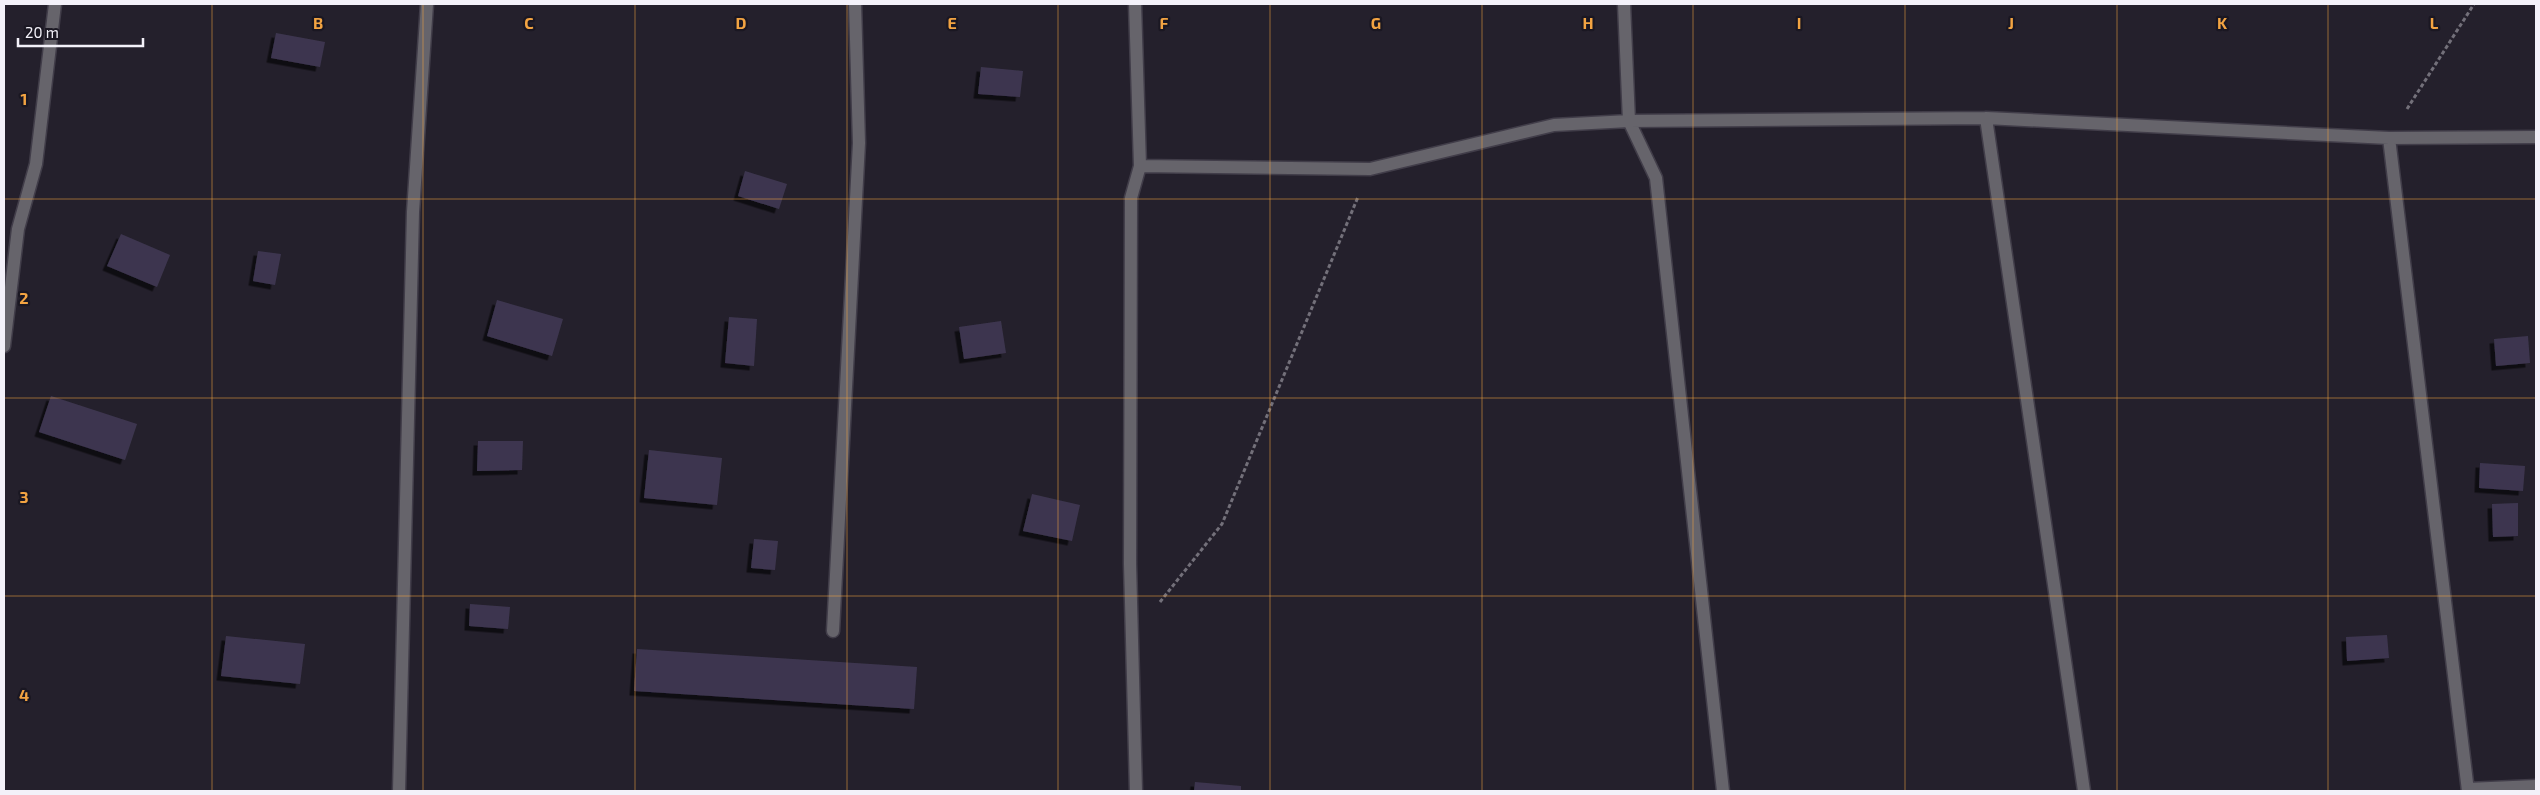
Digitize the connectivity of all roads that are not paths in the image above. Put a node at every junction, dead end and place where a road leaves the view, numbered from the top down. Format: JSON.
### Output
{"nodes":[{"id":1,"x":55,"y":4,"type":"edge"},
{"id":2,"x":427,"y":4,"type":"edge"},
{"id":3,"x":855,"y":4,"type":"edge"},
{"id":4,"x":1135,"y":4,"type":"edge"},
{"id":5,"x":1624,"y":4,"type":"edge"},
{"id":6,"x":1986,"y":118,"type":"junction"},
{"id":7,"x":1630,"y":122,"type":"junction"},
{"id":8,"x":2536,"y":137,"type":"edge"},
{"id":9,"x":2389,"y":138,"type":"junction"},
{"id":10,"x":1140,"y":166,"type":"junction"},
{"id":11,"x":4,"y":346,"type":"edge"},
{"id":12,"x":833,"y":631,"type":"dead end"},
{"id":13,"x":2536,"y":786,"type":"edge"},
{"id":14,"x":2468,"y":790,"type":"edge"},
{"id":15,"x":399,"y":791,"type":"edge"},
{"id":16,"x":1136,"y":791,"type":"edge"},
{"id":17,"x":1723,"y":791,"type":"edge"},
{"id":18,"x":2084,"y":791,"type":"edge"}],
"edges":[{"from":1,"to":11,"type":"street"},
{"from":2,"to":15,"type":"street"},
{"from":3,"to":12,"type":"street"},
{"from":4,"to":10,"type":"street"},
{"from":5,"to":7,"type":"street"},
{"from":6,"to":7,"type":"street"},
{"from":6,"to":9,"type":"street"},
{"from":6,"to":18,"type":"street"},
{"from":7,"to":10,"type":"street"},
{"from":7,"to":17,"type":"street"},
{"from":8,"to":9,"type":"street"},
{"from":9,"to":14,"type":"street"},
{"from":10,"to":16,"type":"street"},
{"from":13,"to":14,"type":"street"}]}
